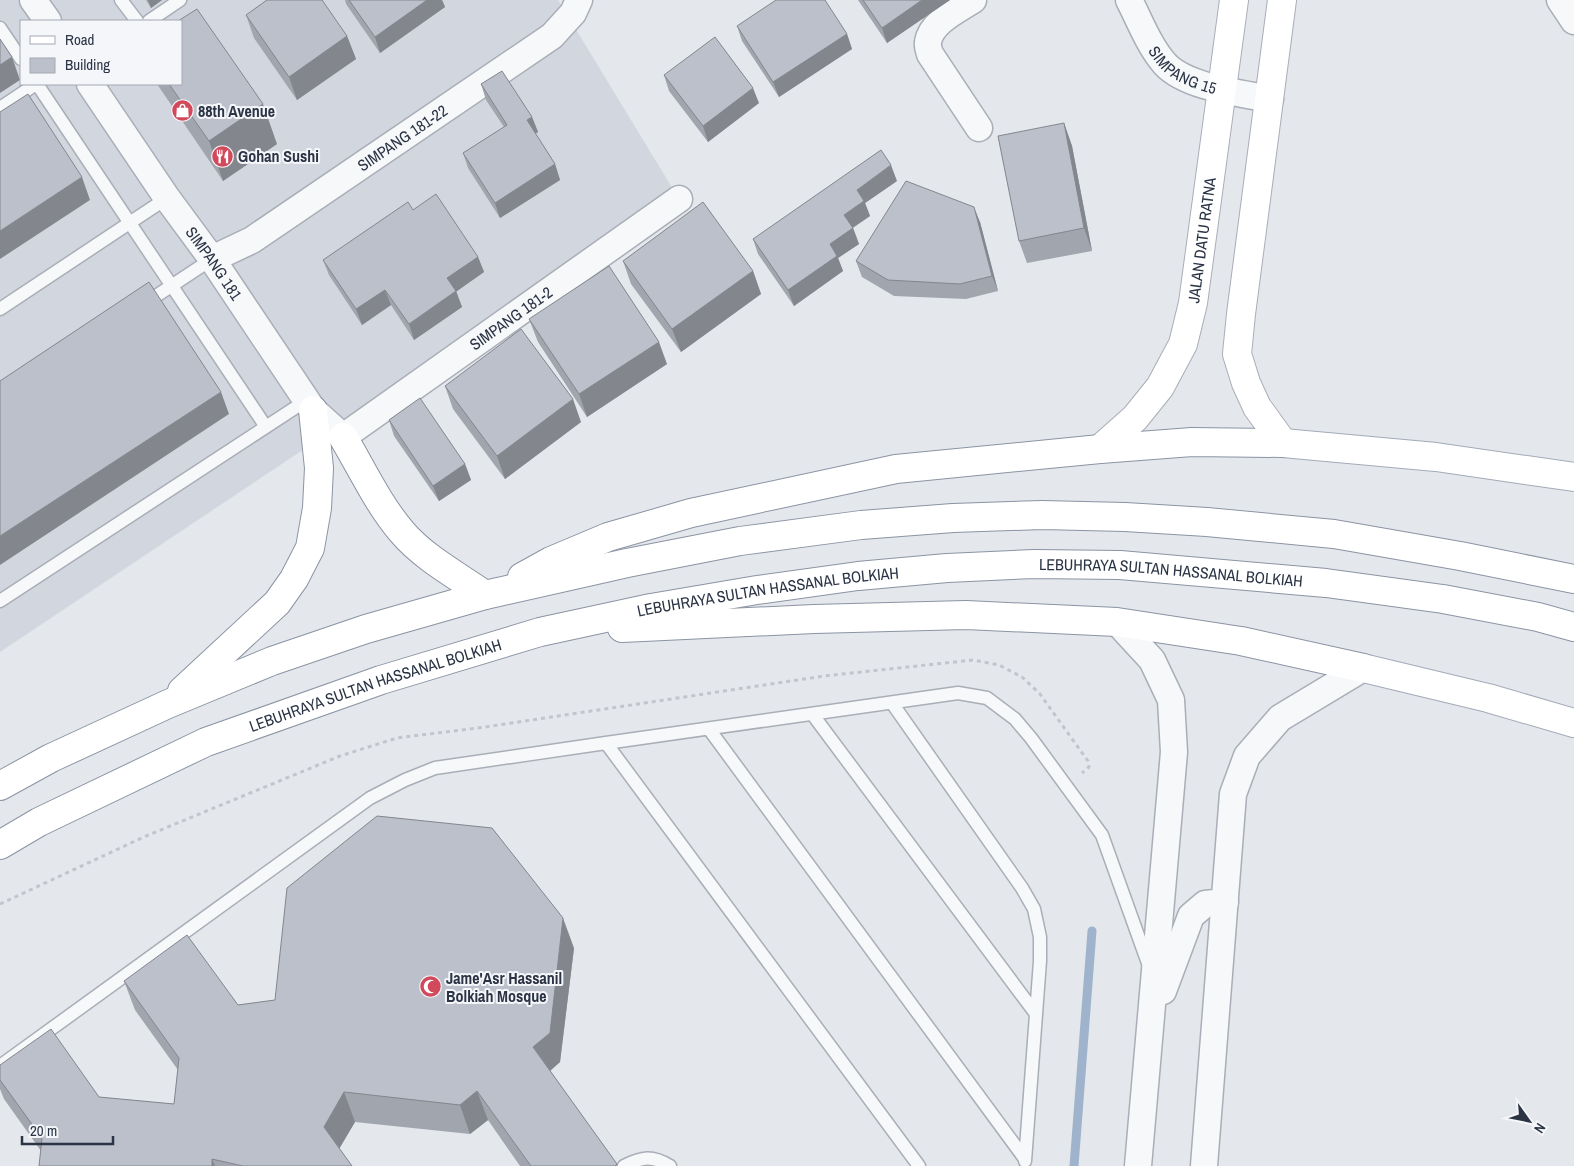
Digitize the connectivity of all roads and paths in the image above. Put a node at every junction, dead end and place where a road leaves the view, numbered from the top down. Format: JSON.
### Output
{"nodes":[{"id":1,"x":33,"y":0,"type":"edge"},
{"id":2,"x":121,"y":0,"type":"edge"},
{"id":3,"x":180,"y":0,"type":"edge"},
{"id":4,"x":579,"y":0,"type":"edge"},
{"id":5,"x":972,"y":0,"type":"edge"},
{"id":6,"x":1130,"y":0,"type":"edge"},
{"id":7,"x":1234,"y":0,"type":"edge"},
{"id":8,"x":1282,"y":0,"type":"edge"},
{"id":9,"x":1560,"y":0,"type":"edge"},
{"id":10,"x":47,"y":20,"type":"edge"},
{"id":11,"x":136,"y":20,"type":"edge"},
{"id":12,"x":150,"y":20,"type":"edge"},
{"id":13,"x":1574,"y":21,"type":"edge"},
{"id":14,"x":0,"y":28,"type":"edge"},
{"id":15,"x":20,"y":58,"type":"edge"},
{"id":16,"x":35,"y":85,"type":"edge"},
{"id":17,"x":38,"y":85,"type":"edge"},
{"id":18,"x":91,"y":85,"type":"edge"},
{"id":19,"x":1223,"y":90,"type":"junction"},
{"id":20,"x":1270,"y":99,"type":"junction"},
{"id":21,"x":0,"y":108,"type":"edge"},
{"id":22,"x":978,"y":128,"type":"dead end"},
{"id":23,"x":168,"y":198,"type":"junction"},
{"id":24,"x":679,"y":199,"type":"dead end"},
{"id":25,"x":130,"y":223,"type":"junction"},
{"id":26,"x":212,"y":259,"type":"junction"},
{"id":27,"x":172,"y":285,"type":"junction"},
{"id":28,"x":0,"y":309,"type":"edge"},
{"id":29,"x":131,"y":312,"type":"edge"},
{"id":30,"x":310,"y":405,"type":"junction"},
{"id":31,"x":266,"y":427,"type":"junction"},
{"id":32,"x":343,"y":437,"type":"junction"},
{"id":33,"x":1284,"y":443,"type":"junction"},
{"id":34,"x":1100,"y":449,"type":"junction"},
{"id":35,"x":1574,"y":477,"type":"edge"},
{"id":36,"x":1574,"y":579,"type":"edge"},
{"id":37,"x":489,"y":594,"type":"junction"},
{"id":38,"x":0,"y":601,"type":"edge"},
{"id":39,"x":1117,"y":622,"type":"junction"},
{"id":40,"x":1574,"y":628,"type":"edge"},
{"id":41,"x":540,"y":632,"type":"junction"},
{"id":42,"x":1363,"y":668,"type":"junction"},
{"id":43,"x":892,"y":703,"type":"junction"},
{"id":44,"x":168,"y":704,"type":"junction"},
{"id":45,"x":813,"y":715,"type":"junction"},
{"id":46,"x":1574,"y":723,"type":"edge"},
{"id":47,"x":709,"y":729,"type":"junction"},
{"id":48,"x":606,"y":744,"type":"junction"},
{"id":49,"x":0,"y":786,"type":"edge"},
{"id":50,"x":0,"y":846,"type":"edge"},
{"id":51,"x":1225,"y":902,"type":"junction"},
{"id":52,"x":1154,"y":980,"type":"junction"},
{"id":53,"x":1036,"y":1014,"type":"junction"},
{"id":54,"x":1152,"y":1020,"type":"junction"},
{"id":55,"x":0,"y":1066,"type":"edge"},
{"id":56,"x":1024,"y":1162,"type":"edge"},
{"id":57,"x":624,"y":1166,"type":"edge"},
{"id":58,"x":670,"y":1166,"type":"edge"},
{"id":59,"x":919,"y":1166,"type":"edge"},
{"id":60,"x":1138,"y":1166,"type":"edge"},
{"id":61,"x":1204,"y":1166,"type":"edge"}],
"edges":[{"from":1,"to":10,"type":"street"},
{"from":2,"to":11,"type":"lane"},
{"from":3,"to":12,"type":"lane"},
{"from":4,"to":26,"type":"street","name":"SIMPANG 181-22"},
{"from":5,"to":22,"type":"street"},
{"from":6,"to":19,"type":"street","name":"SIMPANG 15"},
{"from":7,"to":19,"type":"main road","name":"JALAN DATU RATNA"},
{"from":8,"to":20,"type":"main road"},
{"from":9,"to":13,"type":"street"},
{"from":14,"to":15,"type":"lane"},
{"from":16,"to":21,"type":"lane"},
{"from":17,"to":25,"type":"lane"},
{"from":18,"to":23,"type":"street","name":"SIMPANG 181"},
{"from":19,"to":20,"type":"street","name":"SIMPANG 15"},
{"from":19,"to":34,"type":"main road","name":"JALAN DATU RATNA"},
{"from":20,"to":33,"type":"main road"},
{"from":23,"to":25,"type":"lane"},
{"from":23,"to":26,"type":"street","name":"SIMPANG 181"},
{"from":24,"to":32,"type":"street","name":"SIMPANG 181-2"},
{"from":25,"to":27,"type":"lane"},
{"from":25,"to":28,"type":"lane"},
{"from":26,"to":27,"type":"lane"},
{"from":26,"to":30,"type":"street","name":"SIMPANG 181"},
{"from":27,"to":29,"type":"lane"},
{"from":27,"to":31,"type":"lane"},
{"from":30,"to":31,"type":"lane"},
{"from":30,"to":32,"type":"street","name":"SIMPANG 181"},
{"from":30,"to":44,"type":"main road"},
{"from":31,"to":38,"type":"lane"},
{"from":32,"to":37,"type":"main road"},
{"from":33,"to":34,"type":"main road"},
{"from":33,"to":35,"type":"main road"},
{"from":34,"to":37,"type":"main road"},
{"from":36,"to":37,"type":"main road"},
{"from":37,"to":44,"type":"main road"},
{"from":39,"to":41,"type":"main road"},
{"from":39,"to":42,"type":"main road"},
{"from":39,"to":52,"type":"street"},
{"from":40,"to":41,"type":"main road","name":"LEBUHRAYA SULTAN HASSANAL BOLKIAH"},
{"from":41,"to":50,"type":"main road","name":"LEBUHRAYA SULTAN HASSANAL BOLKIAH"},
{"from":42,"to":46,"type":"main road"},
{"from":42,"to":51,"type":"street"},
{"from":43,"to":45,"type":"lane"},
{"from":43,"to":52,"type":"lane"},
{"from":43,"to":53,"type":"lane"},
{"from":44,"to":49,"type":"main road"},
{"from":45,"to":47,"type":"lane"},
{"from":45,"to":53,"type":"lane"},
{"from":47,"to":48,"type":"lane"},
{"from":47,"to":56,"type":"lane"},
{"from":48,"to":55,"type":"lane"},
{"from":48,"to":59,"type":"lane"},
{"from":51,"to":54,"type":"street"},
{"from":51,"to":61,"type":"street"},
{"from":52,"to":54,"type":"street"},
{"from":53,"to":56,"type":"lane"},
{"from":54,"to":60,"type":"street"},
{"from":57,"to":58,"type":"lane"}]}
